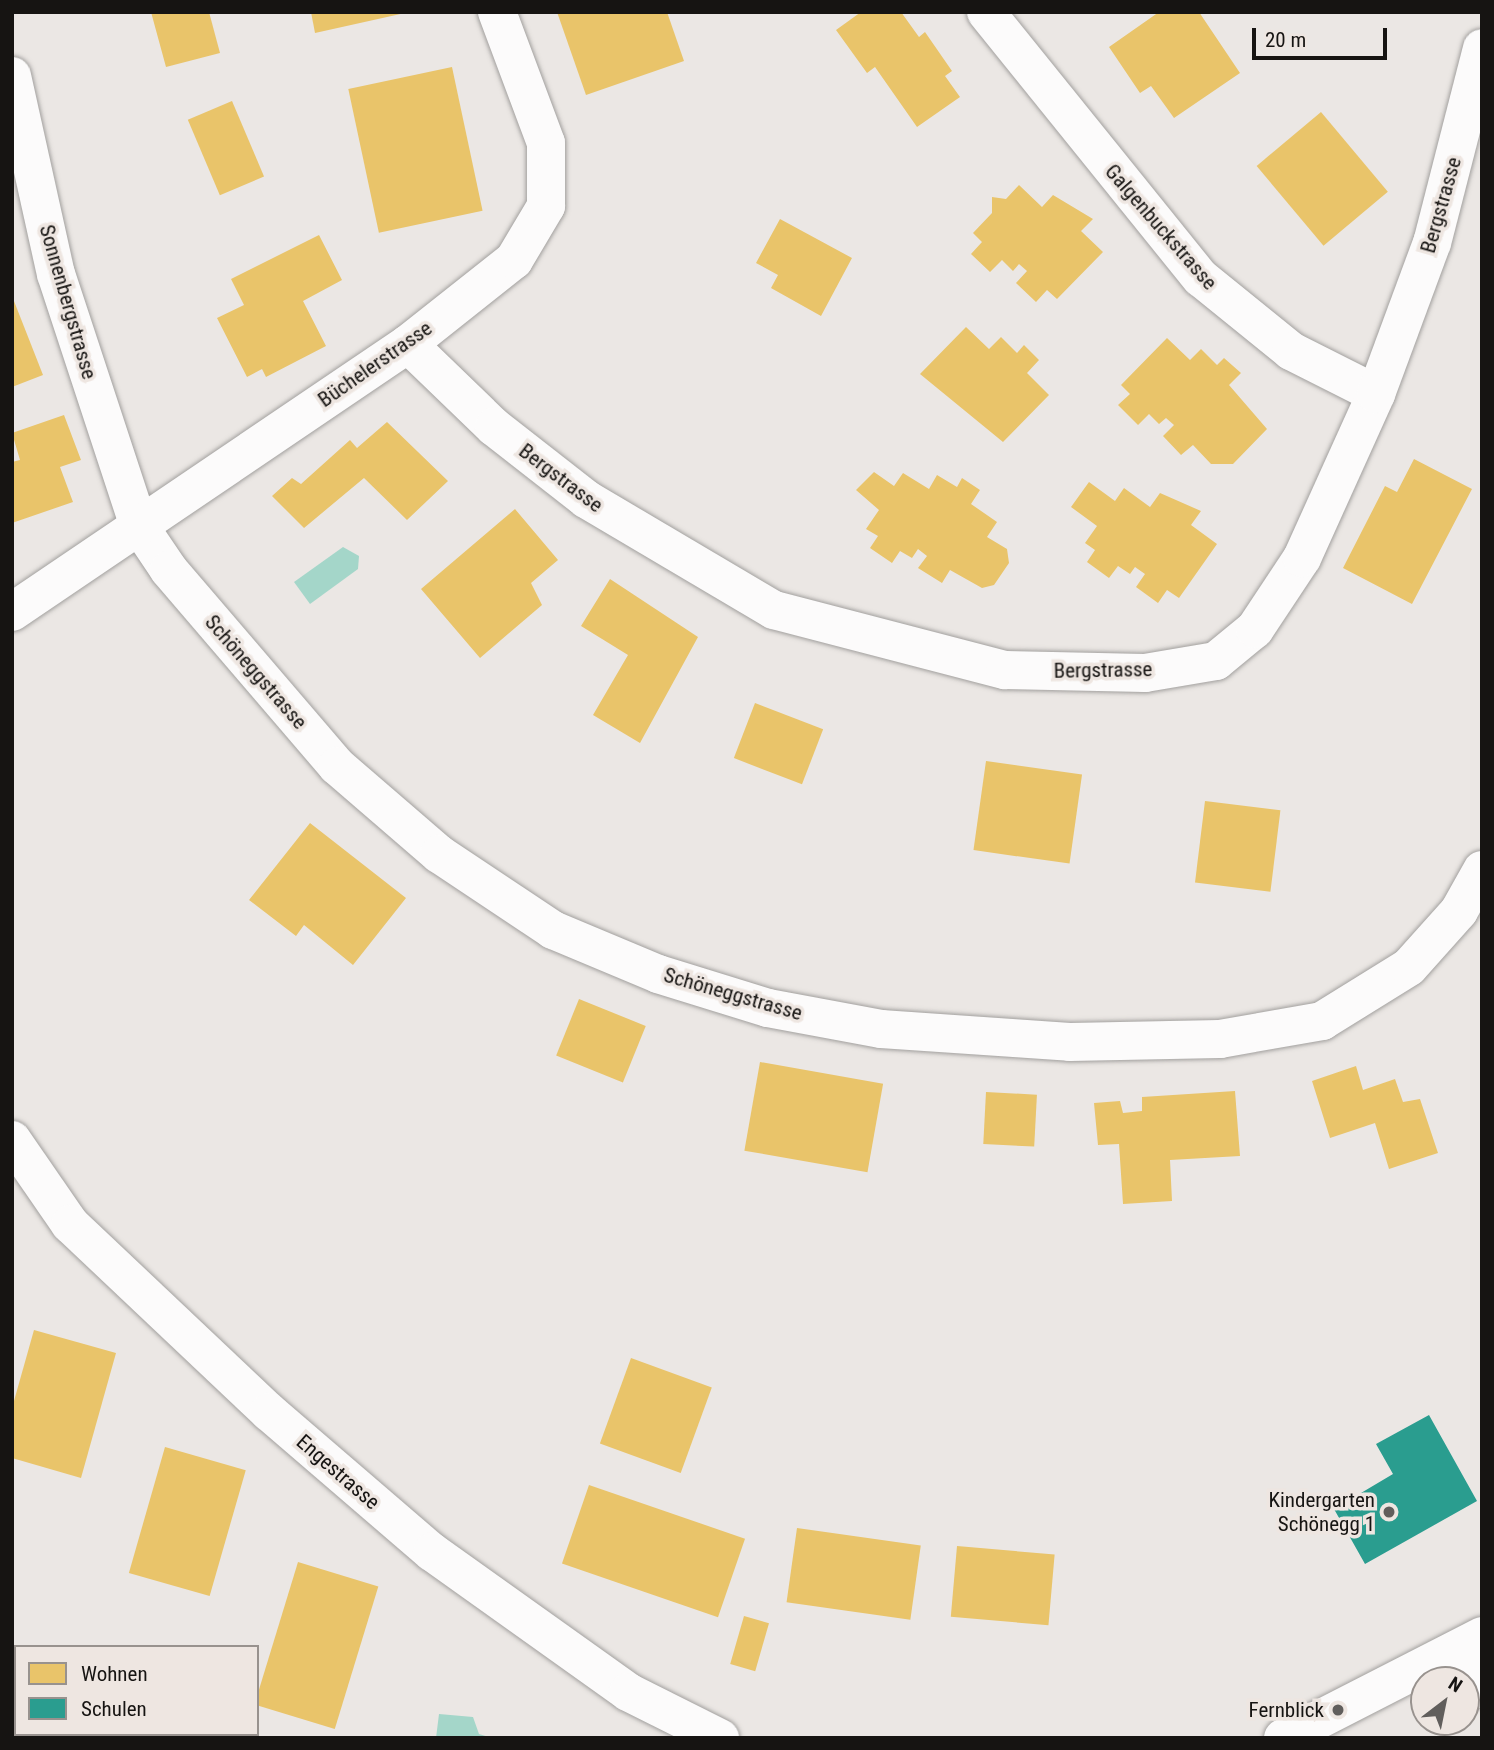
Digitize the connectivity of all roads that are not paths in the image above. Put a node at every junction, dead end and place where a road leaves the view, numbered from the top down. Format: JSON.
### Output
{"nodes":[{"id":1,"x":497,"y":12,"type":"edge"},
{"id":2,"x":986,"y":12,"type":"edge"},
{"id":3,"x":1482,"y":48,"type":"edge"},
{"id":4,"x":12,"y":76,"type":"edge"},
{"id":5,"x":408,"y":344,"type":"junction"},
{"id":6,"x":1376,"y":394,"type":"junction"},
{"id":7,"x":138,"y":524,"type":"junction"},
{"id":8,"x":12,"y":612,"type":"edge"},
{"id":9,"x":1482,"y":870,"type":"edge"},
{"id":10,"x":12,"y":1140,"type":"edge"},
{"id":11,"x":1471,"y":1642,"type":"edge"},
{"id":12,"x":1482,"y":1689,"type":"edge"},
{"id":13,"x":720,"y":1738,"type":"edge"},
{"id":14,"x":1283,"y":1738,"type":"edge"}],
"edges":[{"from":1,"to":5,"type":"street","name":"Büchelerstrasse"},
{"from":2,"to":6,"type":"street","name":"Galgenbuckstrasse"},
{"from":3,"to":6,"type":"street","name":"Bergstrasse"},
{"from":4,"to":7,"type":"street","name":"Sonnenbergstrasse"},
{"from":5,"to":6,"type":"street","name":"Bergstrasse"},
{"from":5,"to":7,"type":"street","name":"Büchelerstrasse"},
{"from":7,"to":8,"type":"street","name":"Büchelerstrasse"},
{"from":7,"to":9,"type":"street","name":"Schöneggstrasse"},
{"from":10,"to":13,"type":"street","name":"Engestrasse"},
{"from":11,"to":12,"type":"street"},
{"from":11,"to":14,"type":"street"}]}
